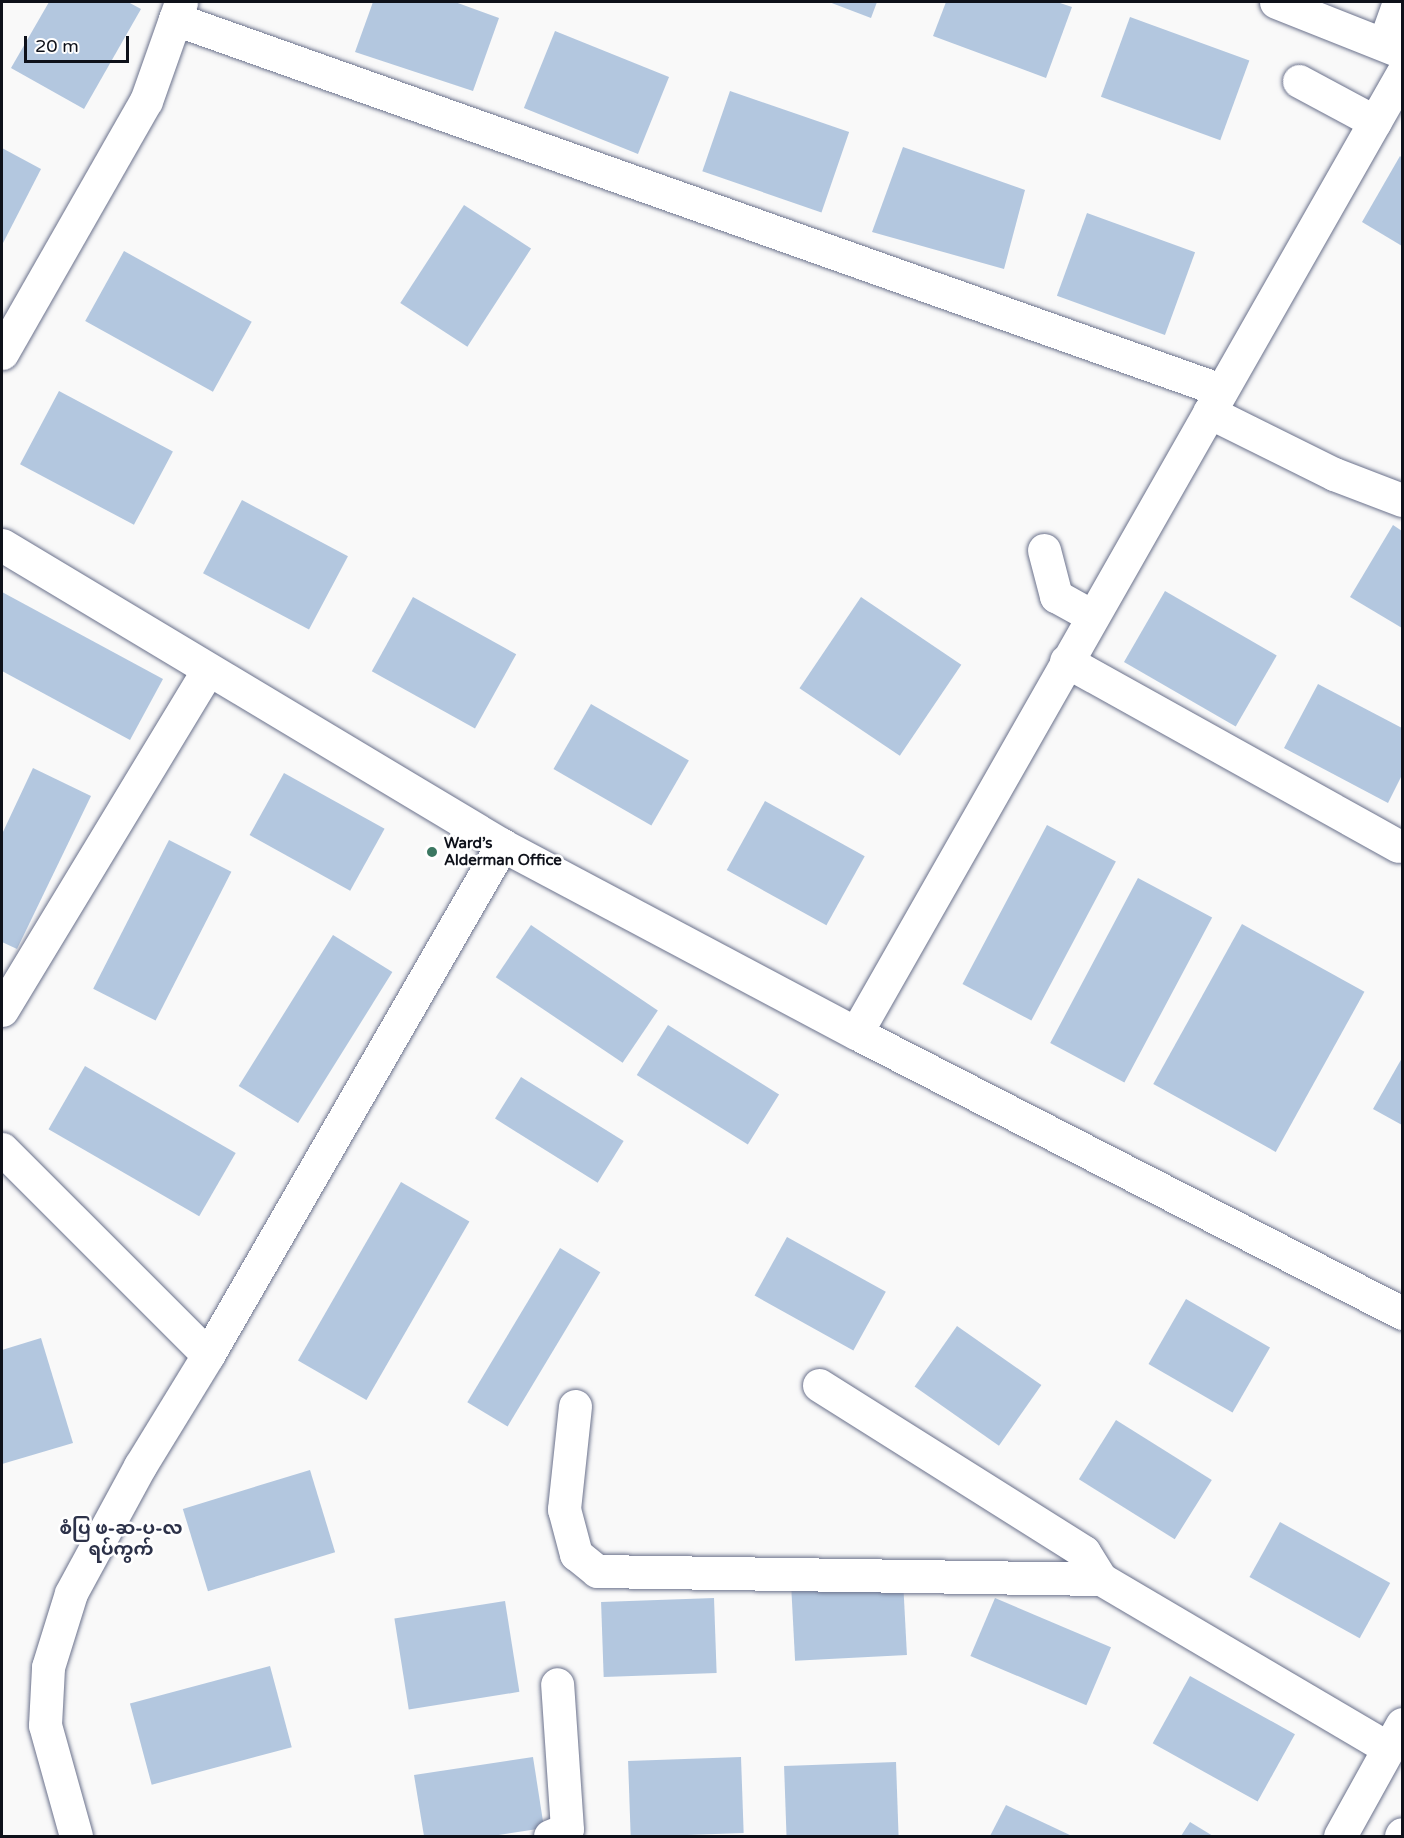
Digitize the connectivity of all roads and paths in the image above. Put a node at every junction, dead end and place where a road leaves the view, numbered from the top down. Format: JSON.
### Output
{"nodes":[{"id":1,"x":1276,"y":2,"type":"edge"},
{"id":2,"x":1401,"y":2,"type":"edge"},
{"id":3,"x":178,"y":10,"type":"edge"},
{"id":4,"x":1393,"y":48,"type":"edge"},
{"id":5,"x":1402,"y":74,"type":"edge"},
{"id":6,"x":1299,"y":81,"type":"dead end"},
{"id":7,"x":1375,"y":122,"type":"junction"},
{"id":8,"x":2,"y":353,"type":"edge"},
{"id":9,"x":1215,"y":401,"type":"junction"},
{"id":10,"x":1402,"y":500,"type":"edge"},
{"id":11,"x":2,"y":545,"type":"edge"},
{"id":12,"x":1044,"y":550,"type":"dead end"},
{"id":13,"x":1092,"y":616,"type":"junction"},
{"id":14,"x":1066,"y":661,"type":"junction"},
{"id":15,"x":207,"y":671,"type":"junction"},
{"id":16,"x":502,"y":845,"type":"junction"},
{"id":17,"x":1398,"y":846,"type":"dead end"},
{"id":18,"x":2,"y":1010,"type":"edge"},
{"id":19,"x":856,"y":1033,"type":"junction"},
{"id":20,"x":2,"y":1149,"type":"edge"},
{"id":21,"x":1402,"y":1313,"type":"edge"},
{"id":22,"x":208,"y":1355,"type":"junction"},
{"id":23,"x":819,"y":1385,"type":"dead end"},
{"id":24,"x":575,"y":1406,"type":"dead end"},
{"id":25,"x":1101,"y":1579,"type":"junction"},
{"id":26,"x":557,"y":1684,"type":"dead end"},
{"id":27,"x":1395,"y":1736,"type":"edge"},
{"id":28,"x":76,"y":1836,"type":"edge"},
{"id":29,"x":550,"y":1836,"type":"edge"},
{"id":30,"x":1340,"y":1836,"type":"edge"}],
"edges":[{"from":1,"to":4,"type":"street"},
{"from":2,"to":4,"type":"street"},
{"from":3,"to":8,"type":"street"},
{"from":3,"to":9,"type":"street"},
{"from":5,"to":7,"type":"street"},
{"from":6,"to":7,"type":"street"},
{"from":7,"to":9,"type":"street"},
{"from":9,"to":10,"type":"street"},
{"from":9,"to":13,"type":"street"},
{"from":11,"to":15,"type":"street"},
{"from":12,"to":13,"type":"street"},
{"from":13,"to":14,"type":"street"},
{"from":14,"to":17,"type":"street"},
{"from":14,"to":19,"type":"street"},
{"from":15,"to":16,"type":"street"},
{"from":15,"to":18,"type":"street"},
{"from":16,"to":19,"type":"street"},
{"from":16,"to":22,"type":"street"},
{"from":19,"to":21,"type":"street"},
{"from":20,"to":22,"type":"street"},
{"from":22,"to":28,"type":"street"},
{"from":23,"to":25,"type":"street"},
{"from":24,"to":25,"type":"street"},
{"from":25,"to":27,"type":"street"},
{"from":26,"to":29,"type":"street"},
{"from":27,"to":30,"type":"street"}]}
